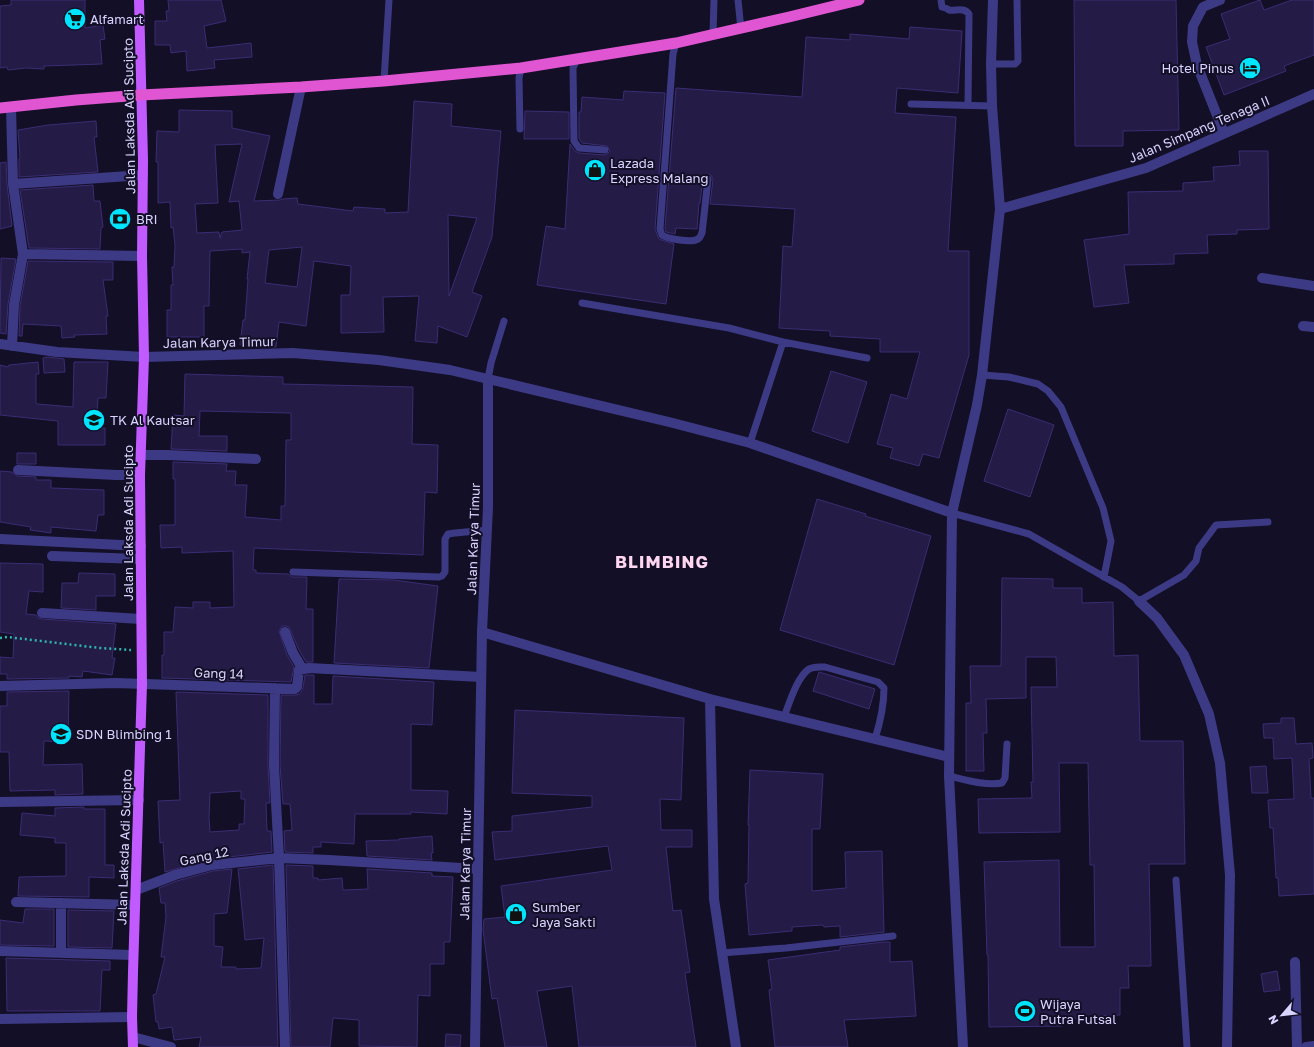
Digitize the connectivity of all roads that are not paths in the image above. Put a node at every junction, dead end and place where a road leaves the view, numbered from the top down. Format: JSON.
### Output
{"nodes":[{"id":1,"x":139,"y":0,"type":"edge"},
{"id":2,"x":389,"y":0,"type":"edge"},
{"id":3,"x":714,"y":0,"type":"edge"},
{"id":4,"x":738,"y":0,"type":"edge"},
{"id":5,"x":859,"y":0,"type":"edge"},
{"id":6,"x":941,"y":0,"type":"edge"},
{"id":7,"x":993,"y":0,"type":"edge"},
{"id":8,"x":1017,"y":0,"type":"edge"},
{"id":9,"x":1220,"y":0,"type":"edge"},
{"id":10,"x":741,"y":29,"type":"junction"},
{"id":11,"x":713,"y":34,"type":"junction"},
{"id":12,"x":676,"y":43,"type":"junction"},
{"id":13,"x":577,"y":59,"type":"junction"},
{"id":14,"x":991,"y":64,"type":"junction"},
{"id":15,"x":521,"y":68,"type":"junction"},
{"id":16,"x":384,"y":81,"type":"junction"},
{"id":17,"x":301,"y":87,"type":"junction"},
{"id":18,"x":1314,"y":94,"type":"edge"},
{"id":19,"x":141,"y":95,"type":"junction"},
{"id":20,"x":911,"y":104,"type":"dead end"},
{"id":21,"x":968,"y":104,"type":"junction"},
{"id":22,"x":992,"y":106,"type":"junction"},
{"id":23,"x":6,"y":108,"type":"edge"},
{"id":24,"x":520,"y":129,"type":"dead end"},
{"id":25,"x":1224,"y":133,"type":"junction"},
{"id":26,"x":605,"y":150,"type":"dead end"},
{"id":27,"x":143,"y":175,"type":"junction"},
{"id":28,"x":708,"y":180,"type":"dead end"},
{"id":29,"x":13,"y":184,"type":"junction"},
{"id":30,"x":278,"y":194,"type":"dead end"},
{"id":31,"x":1000,"y":209,"type":"junction"},
{"id":32,"x":22,"y":254,"type":"junction"},
{"id":33,"x":142,"y":256,"type":"junction"},
{"id":34,"x":1262,"y":278,"type":"dead end"},
{"id":35,"x":1314,"y":286,"type":"edge"},
{"id":36,"x":582,"y":303,"type":"dead end"},
{"id":37,"x":504,"y":321,"type":"dead end"},
{"id":38,"x":1303,"y":326,"type":"dead end"},
{"id":39,"x":1314,"y":327,"type":"edge"},
{"id":40,"x":783,"y":342,"type":"junction"},
{"id":41,"x":0,"y":344,"type":"edge"},
{"id":42,"x":12,"y":346,"type":"junction"},
{"id":43,"x":144,"y":357,"type":"junction"},
{"id":44,"x":867,"y":358,"type":"dead end"},
{"id":45,"x":982,"y":375,"type":"junction"},
{"id":46,"x":488,"y":379,"type":"junction"},
{"id":47,"x":750,"y":443,"type":"junction"},
{"id":48,"x":141,"y":455,"type":"junction"},
{"id":49,"x":256,"y":459,"type":"dead end"},
{"id":50,"x":18,"y":470,"type":"dead end"},
{"id":51,"x":140,"y":475,"type":"junction"},
{"id":52,"x":952,"y":513,"type":"junction"},
{"id":53,"x":1268,"y":522,"type":"dead end"},
{"id":54,"x":487,"y":530,"type":"junction"},
{"id":55,"x":0,"y":539,"type":"edge"},
{"id":56,"x":141,"y":546,"type":"junction"},
{"id":57,"x":52,"y":556,"type":"dead end"},
{"id":58,"x":140,"y":559,"type":"junction"},
{"id":59,"x":293,"y":572,"type":"dead end"},
{"id":60,"x":1104,"y":577,"type":"junction"},
{"id":61,"x":1139,"y":601,"type":"junction"},
{"id":62,"x":42,"y":613,"type":"dead end"},
{"id":63,"x":141,"y":619,"type":"junction"},
{"id":64,"x":285,"y":632,"type":"dead end"},
{"id":65,"x":482,"y":632,"type":"junction"},
{"id":66,"x":302,"y":668,"type":"junction"},
{"id":67,"x":482,"y":677,"type":"junction"},
{"id":68,"x":142,"y":684,"type":"junction"},
{"id":69,"x":0,"y":686,"type":"edge"},
{"id":70,"x":275,"y":688,"type":"junction"},
{"id":71,"x":710,"y":699,"type":"junction"},
{"id":72,"x":784,"y":717,"type":"junction"},
{"id":73,"x":875,"y":739,"type":"junction"},
{"id":74,"x":1007,"y":744,"type":"dead end"},
{"id":75,"x":949,"y":757,"type":"junction"},
{"id":76,"x":949,"y":776,"type":"junction"},
{"id":77,"x":139,"y":800,"type":"junction"},
{"id":78,"x":0,"y":802,"type":"edge"},
{"id":79,"x":279,"y":858,"type":"junction"},
{"id":80,"x":478,"y":869,"type":"junction"},
{"id":81,"x":1176,"y":880,"type":"dead end"},
{"id":82,"x":136,"y":890,"type":"junction"},
{"id":83,"x":16,"y":902,"type":"dead end"},
{"id":84,"x":61,"y":903,"type":"junction"},
{"id":85,"x":135,"y":905,"type":"junction"},
{"id":86,"x":893,"y":936,"type":"dead end"},
{"id":87,"x":0,"y":950,"type":"edge"},
{"id":88,"x":721,"y":952,"type":"junction"},
{"id":89,"x":61,"y":953,"type":"junction"},
{"id":90,"x":133,"y":955,"type":"junction"},
{"id":91,"x":1295,"y":962,"type":"dead end"},
{"id":92,"x":132,"y":1017,"type":"junction"},
{"id":93,"x":0,"y":1019,"type":"edge"},
{"id":94,"x":133,"y":1042,"type":"edge"},
{"id":95,"x":1314,"y":1046,"type":"edge"},
{"id":96,"x":171,"y":1047,"type":"edge"},
{"id":97,"x":285,"y":1047,"type":"edge"},
{"id":98,"x":475,"y":1047,"type":"edge"},
{"id":99,"x":736,"y":1047,"type":"edge"},
{"id":100,"x":963,"y":1047,"type":"edge"},
{"id":101,"x":1187,"y":1047,"type":"edge"},
{"id":102,"x":1227,"y":1047,"type":"edge"},
{"id":103,"x":1297,"y":1047,"type":"edge"},
{"id":104,"x":1306,"y":1047,"type":"edge"}],
"edges":[{"from":1,"to":19,"type":"main road","name":"Jalan Laksda Adi Sucipto"},
{"from":2,"to":16,"type":"lane"},
{"from":3,"to":11,"type":"lane"},
{"from":4,"to":10,"type":"lane"},
{"from":5,"to":10,"type":"highway"},
{"from":6,"to":21,"type":"lane"},
{"from":7,"to":14,"type":"street"},
{"from":8,"to":14,"type":"lane"},
{"from":9,"to":25,"type":"street"},
{"from":10,"to":11,"type":"highway"},
{"from":11,"to":12,"type":"highway"},
{"from":12,"to":13,"type":"highway"},
{"from":12,"to":28,"type":"lane"},
{"from":13,"to":15,"type":"highway"},
{"from":13,"to":26,"type":"lane"},
{"from":14,"to":22,"type":"street"},
{"from":15,"to":16,"type":"highway"},
{"from":15,"to":24,"type":"lane"},
{"from":16,"to":17,"type":"highway"},
{"from":17,"to":19,"type":"highway"},
{"from":17,"to":30,"type":"street"},
{"from":18,"to":25,"type":"street","name":"Jalan Simpang Tenaga II"},
{"from":19,"to":23,"type":"highway"},
{"from":19,"to":27,"type":"main road","name":"Jalan Laksda Adi Sucipto"},
{"from":20,"to":21,"type":"lane"},
{"from":21,"to":22,"type":"lane"},
{"from":22,"to":31,"type":"street"},
{"from":23,"to":29,"type":"street"},
{"from":25,"to":31,"type":"street","name":"Jalan Simpang Tenaga II"},
{"from":27,"to":29,"type":"street"},
{"from":27,"to":33,"type":"main road","name":"Jalan Laksda Adi Sucipto"},
{"from":29,"to":32,"type":"street"},
{"from":31,"to":45,"type":"street"},
{"from":32,"to":33,"type":"street"},
{"from":32,"to":42,"type":"street"},
{"from":33,"to":43,"type":"main road","name":"Jalan Laksda Adi Sucipto"},
{"from":34,"to":35,"type":"street"},
{"from":36,"to":40,"type":"lane"},
{"from":37,"to":46,"type":"lane"},
{"from":38,"to":39,"type":"street"},
{"from":40,"to":44,"type":"lane"},
{"from":40,"to":47,"type":"lane"},
{"from":41,"to":42,"type":"street","name":"Jalan Karya Timur"},
{"from":42,"to":43,"type":"street","name":"Jalan Karya Timur"},
{"from":43,"to":46,"type":"street","name":"Jalan Karya Timur"},
{"from":43,"to":48,"type":"main road","name":"Jalan Laksda Adi Sucipto"},
{"from":45,"to":52,"type":"street"},
{"from":45,"to":60,"type":"lane"},
{"from":46,"to":47,"type":"street"},
{"from":46,"to":54,"type":"street","name":"Jalan Karya Timur"},
{"from":47,"to":52,"type":"street"},
{"from":48,"to":49,"type":"street"},
{"from":48,"to":51,"type":"main road","name":"Jalan Laksda Adi Sucipto"},
{"from":50,"to":51,"type":"street"},
{"from":51,"to":56,"type":"main road","name":"Jalan Laksda Adi Sucipto"},
{"from":52,"to":60,"type":"lane"},
{"from":52,"to":75,"type":"street"},
{"from":53,"to":61,"type":"lane"},
{"from":54,"to":59,"type":"lane"},
{"from":54,"to":65,"type":"street","name":"Jalan Karya Timur"},
{"from":55,"to":56,"type":"street"},
{"from":56,"to":58,"type":"main road","name":"Jalan Laksda Adi Sucipto"},
{"from":57,"to":58,"type":"street"},
{"from":58,"to":63,"type":"main road","name":"Jalan Laksda Adi Sucipto"},
{"from":60,"to":61,"type":"lane"},
{"from":61,"to":102,"type":"street"},
{"from":62,"to":63,"type":"street"},
{"from":63,"to":68,"type":"main road","name":"Jalan Laksda Adi Sucipto"},
{"from":64,"to":66,"type":"street"},
{"from":65,"to":67,"type":"street","name":"Jalan Karya Timur"},
{"from":65,"to":71,"type":"street"},
{"from":66,"to":67,"type":"street"},
{"from":66,"to":70,"type":"street","name":"Gang 14"},
{"from":67,"to":80,"type":"street","name":"Jalan Karya Timur"},
{"from":68,"to":69,"type":"street","name":"Gang 14"},
{"from":68,"to":70,"type":"street","name":"Gang 14"},
{"from":68,"to":77,"type":"main road","name":"Jalan Laksda Adi Sucipto"},
{"from":70,"to":79,"type":"street"},
{"from":71,"to":72,"type":"street"},
{"from":71,"to":88,"type":"street"},
{"from":72,"to":73,"type":"street"},
{"from":72,"to":73,"type":"lane"},
{"from":73,"to":75,"type":"street"},
{"from":74,"to":76,"type":"lane"},
{"from":75,"to":76,"type":"street"},
{"from":76,"to":100,"type":"street"},
{"from":77,"to":78,"type":"street"},
{"from":77,"to":82,"type":"main road","name":"Jalan Laksda Adi Sucipto"},
{"from":79,"to":80,"type":"street","name":"Gang 12"},
{"from":79,"to":82,"type":"street","name":"Gang 12"},
{"from":79,"to":97,"type":"street"},
{"from":80,"to":98,"type":"street","name":"Jalan Karya Timur"},
{"from":81,"to":101,"type":"lane"},
{"from":82,"to":85,"type":"main road","name":"Jalan Laksda Adi Sucipto"},
{"from":83,"to":84,"type":"street"},
{"from":84,"to":85,"type":"street"},
{"from":84,"to":89,"type":"street"},
{"from":85,"to":90,"type":"main road","name":"Jalan Laksda Adi Sucipto"},
{"from":86,"to":88,"type":"lane"},
{"from":87,"to":89,"type":"street"},
{"from":88,"to":99,"type":"street"},
{"from":89,"to":90,"type":"street"},
{"from":90,"to":92,"type":"main road","name":"Jalan Laksda Adi Sucipto"},
{"from":91,"to":103,"type":"street"},
{"from":92,"to":93,"type":"street"},
{"from":92,"to":94,"type":"main road","name":"Jalan Laksda Adi Sucipto"},
{"from":94,"to":96,"type":"street"},
{"from":95,"to":104,"type":"street"}]}
